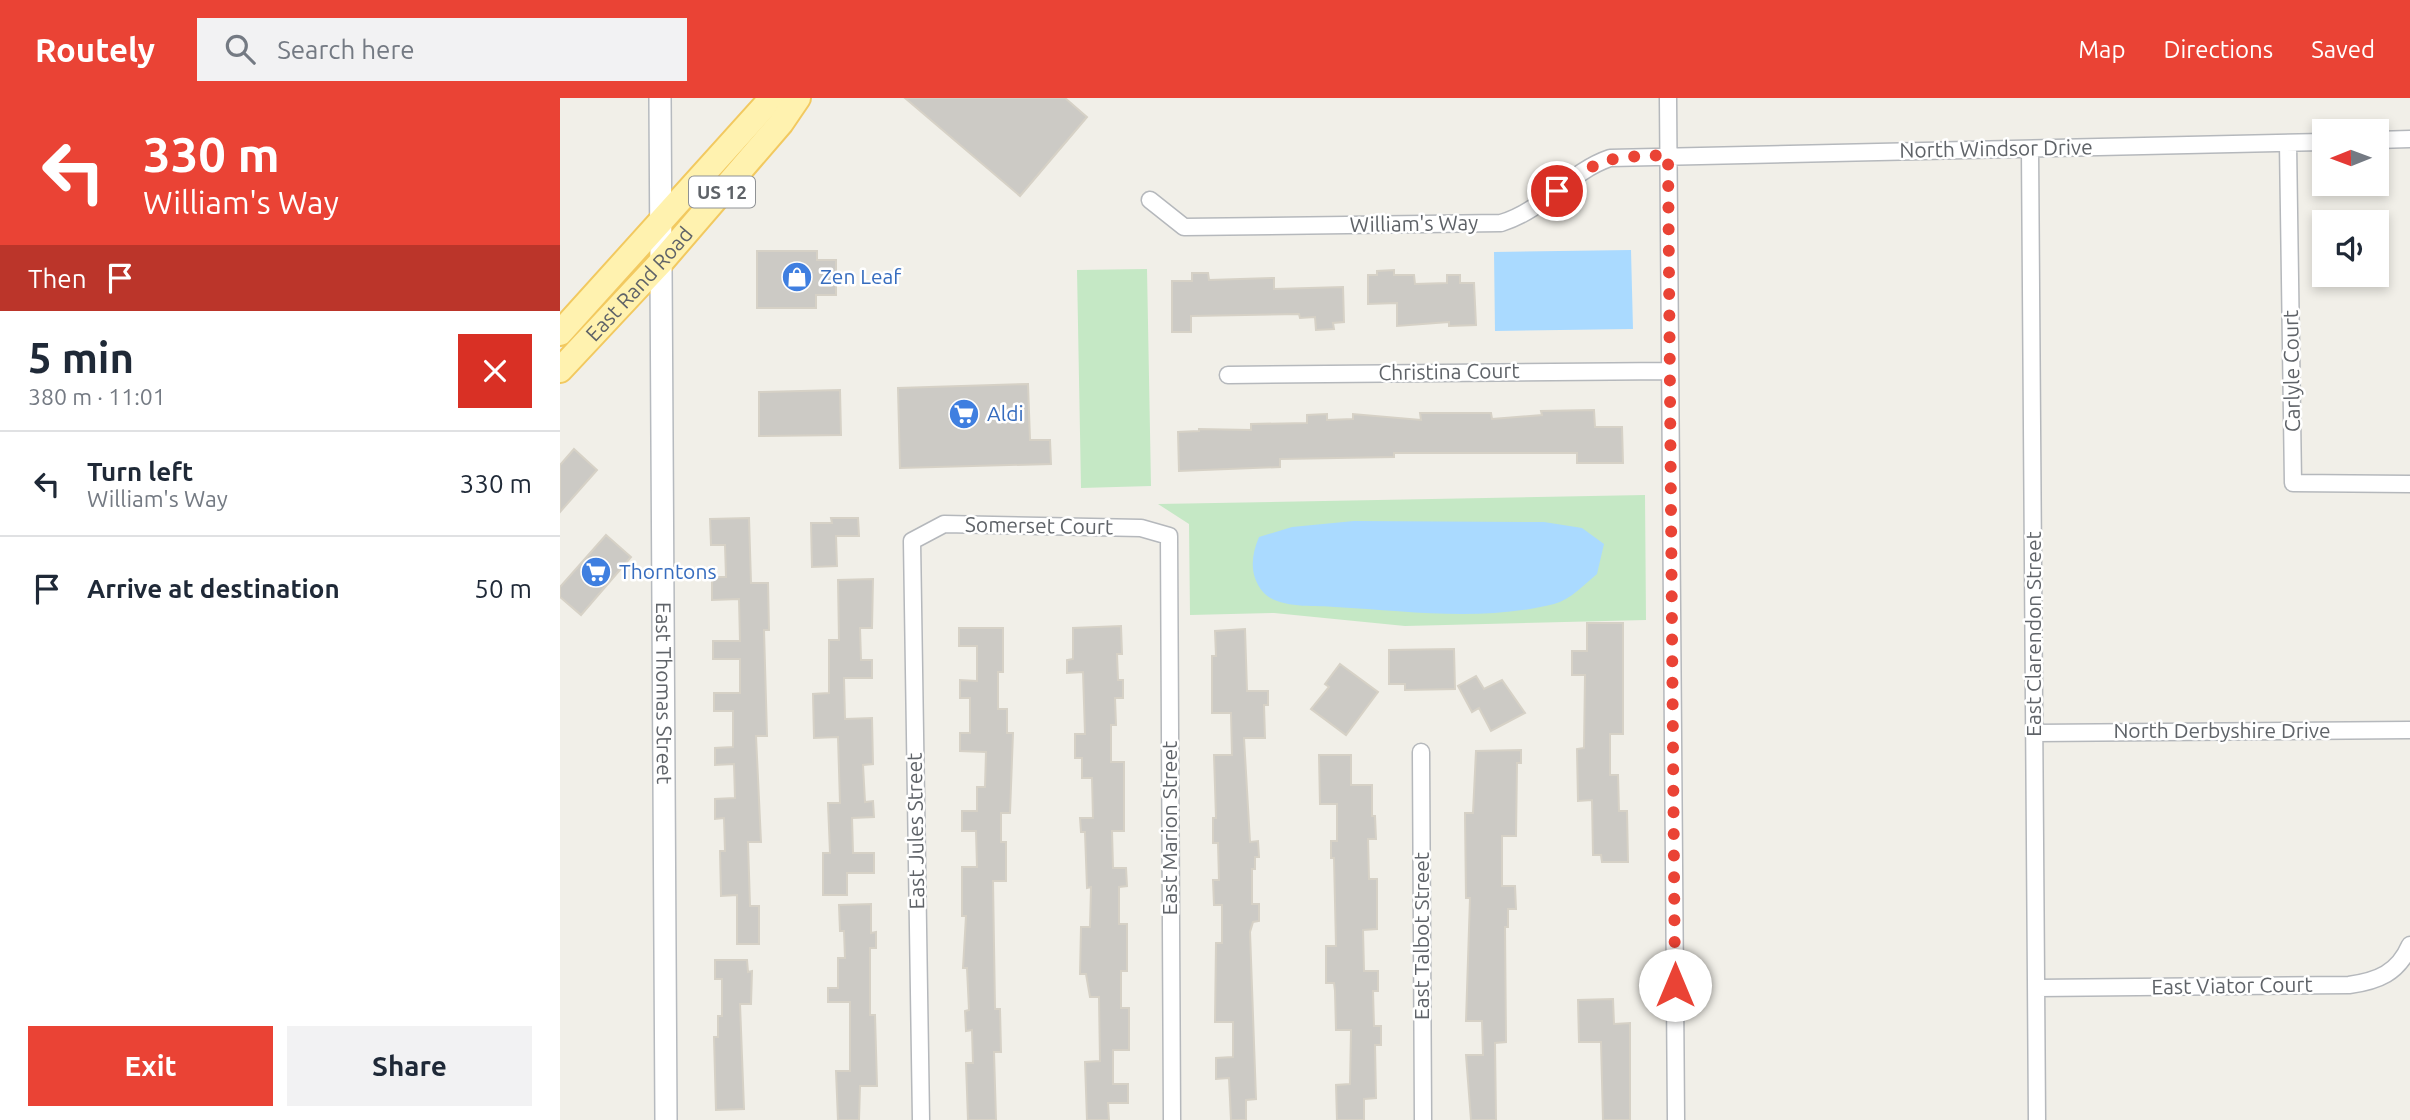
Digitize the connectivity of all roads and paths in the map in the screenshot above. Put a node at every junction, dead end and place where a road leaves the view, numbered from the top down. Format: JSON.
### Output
{"nodes":[{"id":1,"x":660,"y":98,"type":"edge"},
{"id":2,"x":772,"y":98,"type":"edge"},
{"id":3,"x":798,"y":98,"type":"edge"},
{"id":4,"x":1668,"y":98,"type":"edge"},
{"id":5,"x":2410,"y":139,"type":"edge"},
{"id":6,"x":2389,"y":140,"type":"edge"},
{"id":7,"x":2312,"y":142,"type":"edge"},
{"id":8,"x":2288,"y":143,"type":"junction"},
{"id":9,"x":2030,"y":149,"type":"junction"},
{"id":10,"x":1668,"y":155,"type":"junction"},
{"id":11,"x":1150,"y":200,"type":"dead end"},
{"id":12,"x":662,"y":219,"type":"junction"},
{"id":13,"x":662,"y":261,"type":"junction"},
{"id":14,"x":560,"y":333,"type":"edge"},
{"id":15,"x":560,"y":370,"type":"edge"},
{"id":16,"x":1670,"y":371,"type":"junction"},
{"id":17,"x":1228,"y":374,"type":"dead end"},
{"id":18,"x":2410,"y":484,"type":"edge"},
{"id":19,"x":1169,"y":536,"type":"joint"},
{"id":20,"x":912,"y":541,"type":"joint"},
{"id":21,"x":2410,"y":730,"type":"edge"},
{"id":22,"x":2035,"y":733,"type":"junction"},
{"id":23,"x":1421,"y":752,"type":"dead end"},
{"id":24,"x":2410,"y":945,"type":"edge"},
{"id":25,"x":2037,"y":988,"type":"junction"},
{"id":26,"x":666,"y":1120,"type":"edge"},
{"id":27,"x":921,"y":1120,"type":"edge"},
{"id":28,"x":1172,"y":1120,"type":"edge"},
{"id":29,"x":1423,"y":1120,"type":"edge"},
{"id":30,"x":1676,"y":1120,"type":"edge"},
{"id":31,"x":2037,"y":1120,"type":"edge"}],
"edges":[{"from":1,"to":12,"type":"street","name":"East Thomas Street"},
{"from":2,"to":12,"type":"main road","name":"East Rand Road","number":"US 12"},
{"from":3,"to":13,"type":"main road","name":"East Rand Road","number":"US 12"},
{"from":4,"to":10,"type":"street"},
{"from":5,"to":6,"type":"street"},
{"from":7,"to":8,"type":"street","name":"North Windsor Drive"},
{"from":8,"to":9,"type":"street","name":"North Windsor Drive"},
{"from":8,"to":18,"type":"street","name":"Carlyle Court"},
{"from":9,"to":10,"type":"street","name":"North Windsor Drive"},
{"from":9,"to":22,"type":"street","name":"East Clarendon Street"},
{"from":10,"to":11,"type":"street","name":"William's Way"},
{"from":10,"to":16,"type":"street"},
{"from":12,"to":13,"type":"street","name":"East Thomas Street"},
{"from":12,"to":14,"type":"main road","name":"East Rand Road","number":"US 12"},
{"from":13,"to":15,"type":"main road","name":"East Rand Road","number":"US 12"},
{"from":13,"to":26,"type":"street","name":"East Thomas Street"},
{"from":16,"to":17,"type":"street","name":"Christina Court"},
{"from":16,"to":30,"type":"street"},
{"from":19,"to":20,"type":"street","name":"Somerset Court"},
{"from":19,"to":28,"type":"street","name":"East Marion Street"},
{"from":20,"to":27,"type":"street","name":"East Jules Street"},
{"from":21,"to":22,"type":"street","name":"North Derbyshire Drive"},
{"from":22,"to":25,"type":"street","name":"East Clarendon Street"},
{"from":23,"to":29,"type":"street","name":"East Talbot Street"},
{"from":24,"to":25,"type":"street","name":"East Viator Court"},
{"from":25,"to":31,"type":"street","name":"East Clarendon Street"}]}
